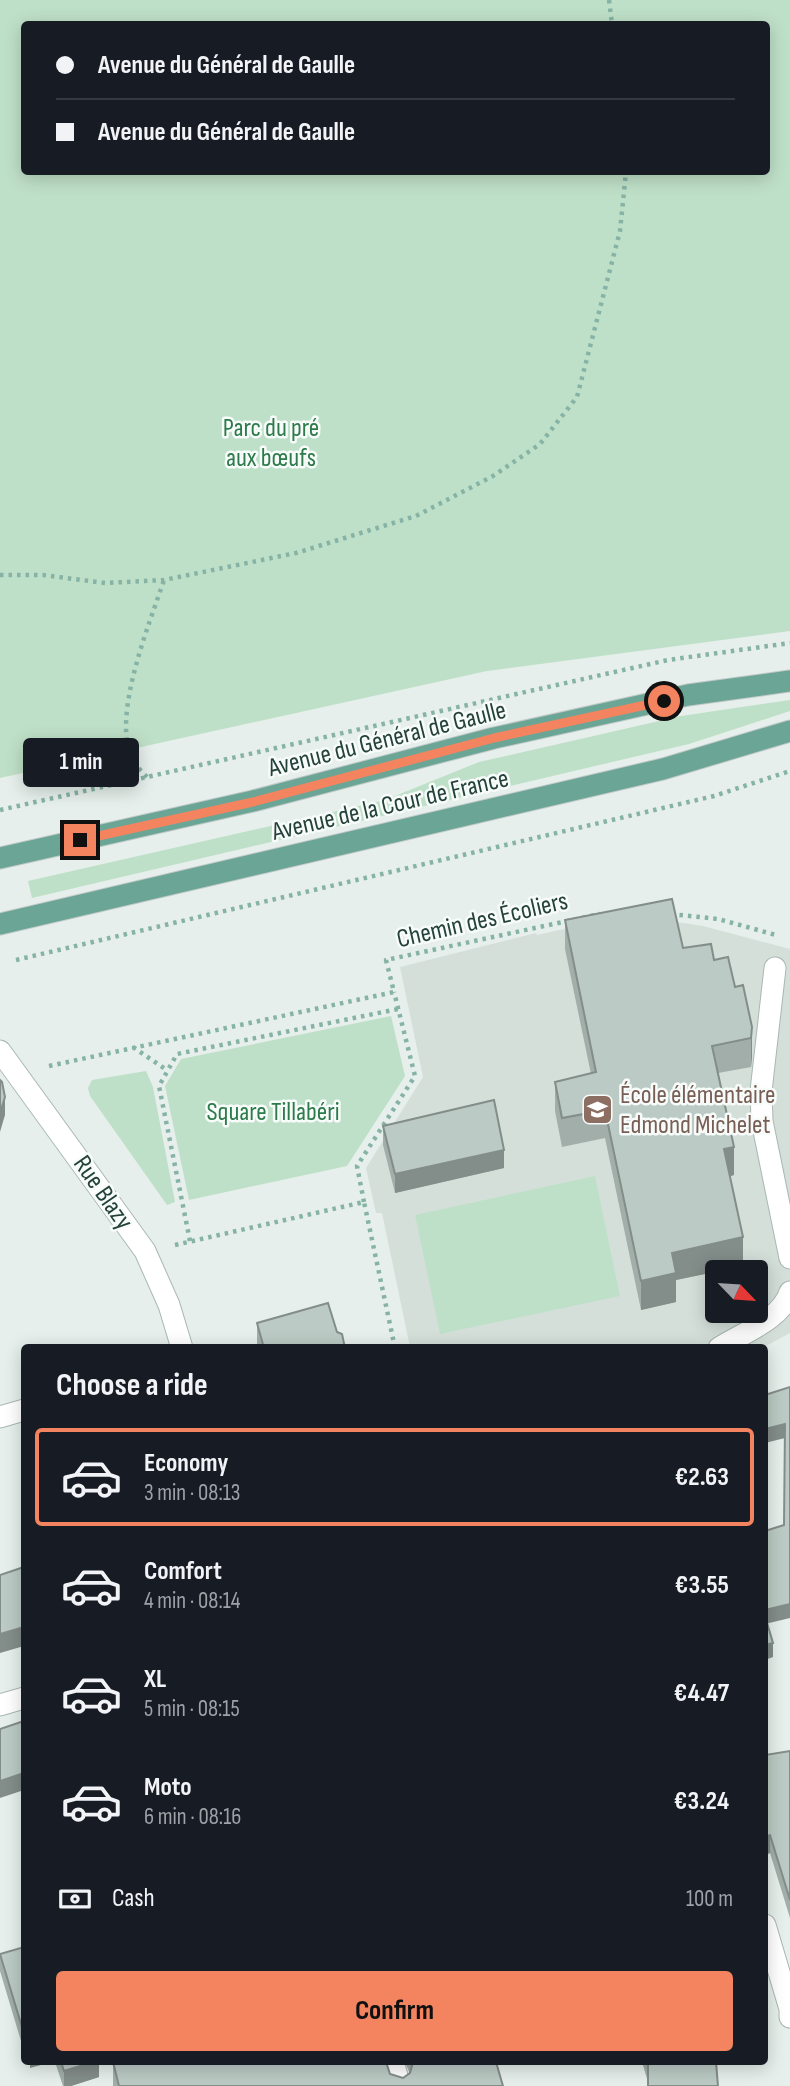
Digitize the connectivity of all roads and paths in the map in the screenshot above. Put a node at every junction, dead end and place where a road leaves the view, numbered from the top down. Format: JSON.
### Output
{"nodes":[{"id":1,"x":609,"y":0,"type":"edge"},
{"id":2,"x":612,"y":21,"type":"edge"},
{"id":3,"x":626,"y":175,"type":"edge"},
{"id":4,"x":0,"y":575,"type":"edge"},
{"id":5,"x":164,"y":580,"type":"junction"},
{"id":6,"x":790,"y":643,"type":"edge"},
{"id":7,"x":790,"y":681,"type":"edge"},
{"id":8,"x":790,"y":731,"type":"edge"},
{"id":9,"x":790,"y":771,"type":"edge"},
{"id":10,"x":147,"y":777,"type":"junction"},
{"id":11,"x":0,"y":810,"type":"edge"},
{"id":12,"x":0,"y":858,"type":"edge"},
{"id":13,"x":605,"y":914,"type":"edge"},
{"id":14,"x":664,"y":914,"type":"edge"},
{"id":15,"x":0,"y":924,"type":"edge"},
{"id":16,"x":779,"y":936,"type":"dead end"},
{"id":17,"x":16,"y":960,"type":"dead end"},
{"id":18,"x":775,"y":968,"type":"dead end"},
{"id":19,"x":394,"y":992,"type":"junction"},
{"id":20,"x":398,"y":1009,"type":"junction"},
{"id":21,"x":132,"y":1047,"type":"junction"},
{"id":22,"x":0,"y":1051,"type":"edge"},
{"id":23,"x":168,"y":1071,"type":"junction"},
{"id":24,"x":18,"y":1075,"type":"junction"},
{"id":25,"x":364,"y":1202,"type":"junction"},
{"id":26,"x":190,"y":1241,"type":"junction"},
{"id":27,"x":145,"y":1251,"type":"junction"},
{"id":28,"x":790,"y":1258,"type":"edge"},
{"id":29,"x":790,"y":1292,"type":"edge"},
{"id":30,"x":181,"y":1344,"type":"edge"},
{"id":31,"x":394,"y":1344,"type":"edge"},
{"id":32,"x":726,"y":1344,"type":"edge"},
{"id":33,"x":21,"y":1411,"type":"edge"},
{"id":34,"x":0,"y":1417,"type":"edge"},
{"id":35,"x":21,"y":1699,"type":"edge"},
{"id":36,"x":0,"y":1705,"type":"edge"},
{"id":37,"x":768,"y":1935,"type":"edge"},
{"id":38,"x":790,"y":2017,"type":"edge"},
{"id":39,"x":394,"y":2065,"type":"edge"},
{"id":40,"x":400,"y":2086,"type":"edge"}],
"edges":[{"from":1,"to":2,"type":"path"},
{"from":3,"to":5,"type":"path"},
{"from":4,"to":5,"type":"path"},
{"from":5,"to":10,"type":"path"},
{"from":6,"to":10,"type":"path"},
{"from":7,"to":12,"type":"main road","name":"Avenue du Général de Gaulle"},
{"from":8,"to":15,"type":"main road","name":"Avenue de la Cour de France"},
{"from":9,"to":17,"type":"path"},
{"from":10,"to":11,"type":"path"},
{"from":13,"to":19,"type":"path","name":"Chemin des Écoliers"},
{"from":14,"to":16,"type":"path"},
{"from":18,"to":28,"type":"street"},
{"from":19,"to":20,"type":"path"},
{"from":19,"to":21,"type":"path","name":"Chemin des Écoliers"},
{"from":20,"to":23,"type":"path"},
{"from":20,"to":25,"type":"path"},
{"from":21,"to":23,"type":"path"},
{"from":21,"to":24,"type":"path","name":"Chemin des Écoliers"},
{"from":22,"to":24,"type":"street","name":"Rue Blazy"},
{"from":23,"to":26,"type":"path"},
{"from":24,"to":27,"type":"street","name":"Rue Blazy"},
{"from":25,"to":26,"type":"path"},
{"from":25,"to":31,"type":"path"},
{"from":26,"to":27,"type":"path"},
{"from":27,"to":30,"type":"street","name":"Rue Blazy"},
{"from":29,"to":32,"type":"street"},
{"from":33,"to":34,"type":"street"},
{"from":35,"to":36,"type":"street"},
{"from":37,"to":38,"type":"street"},
{"from":39,"to":40,"type":"street"}]}
